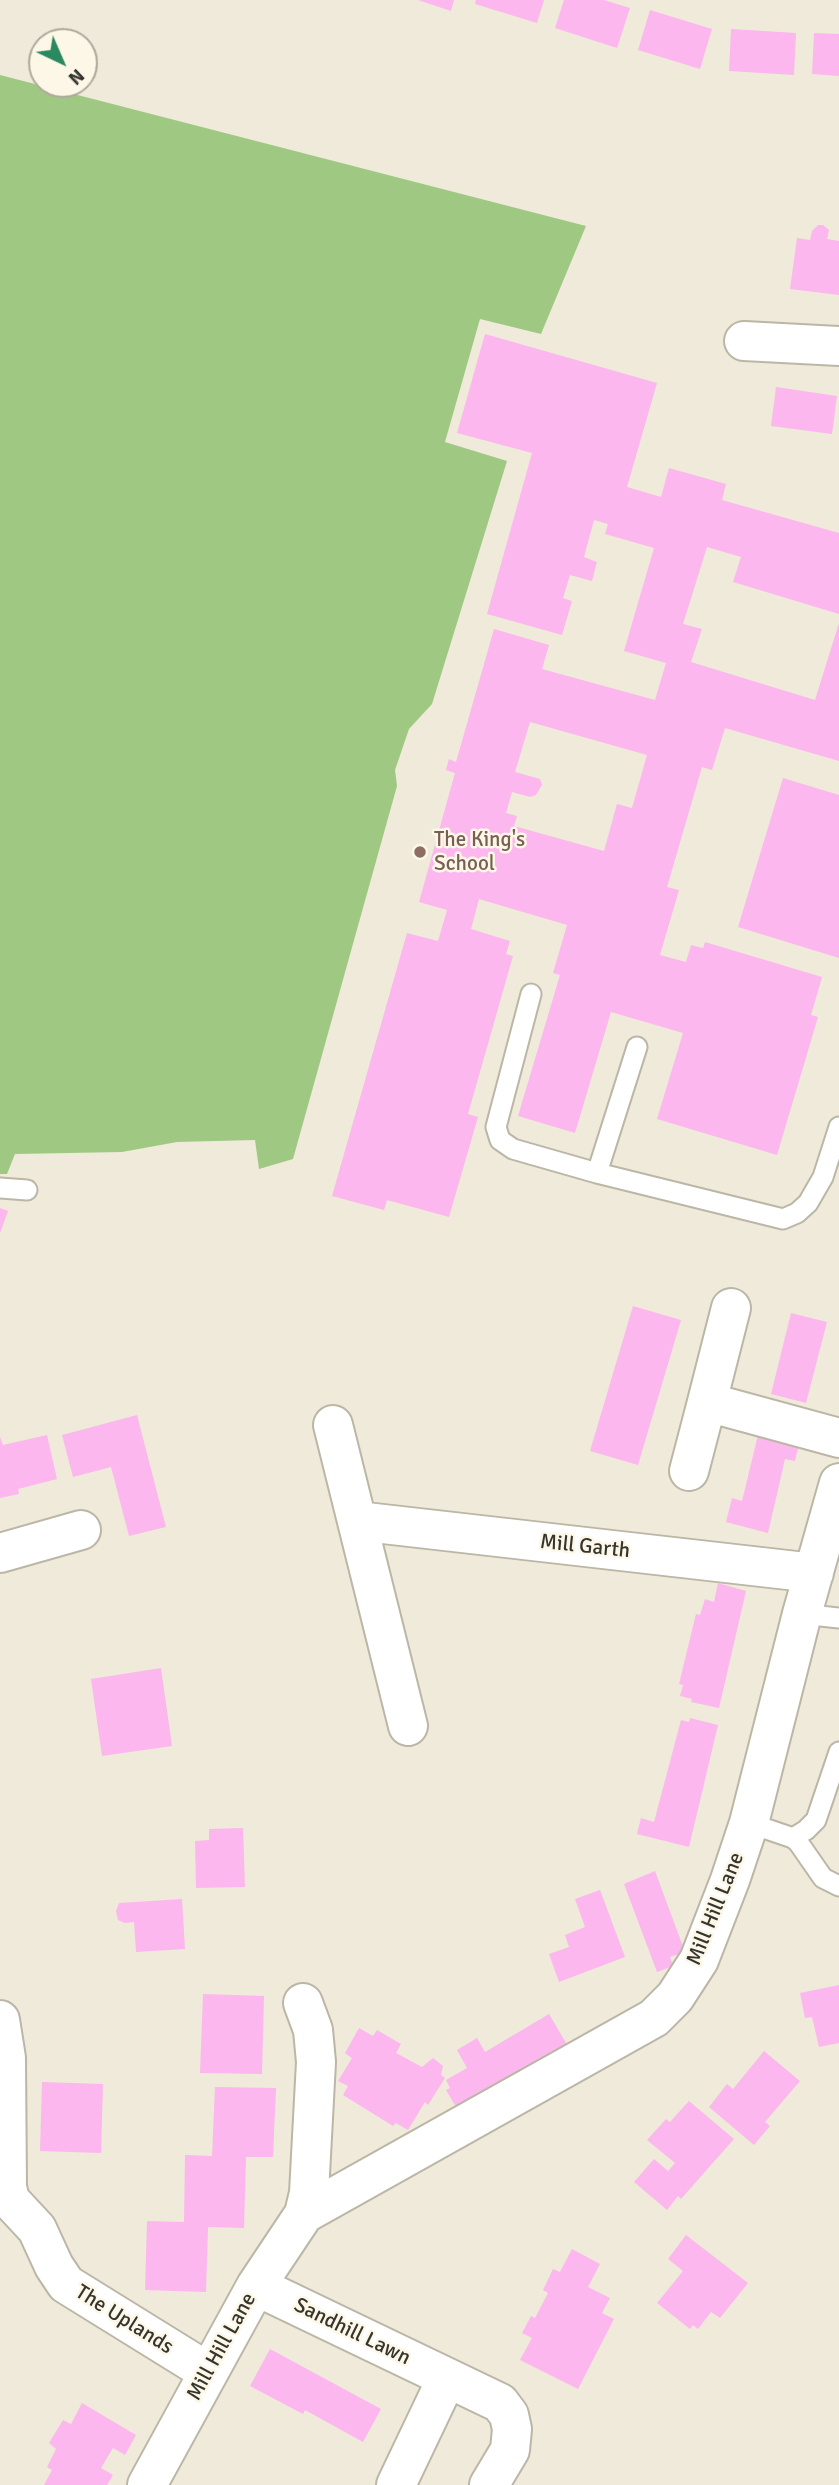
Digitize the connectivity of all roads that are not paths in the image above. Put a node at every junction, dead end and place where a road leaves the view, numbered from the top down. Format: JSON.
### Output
{"nodes":[{"id":1,"x":744,"y":341,"type":"dead end"},
{"id":2,"x":839,"y":346,"type":"edge"},
{"id":3,"x":531,"y":995,"type":"dead end"},
{"id":4,"x":637,"y":1047,"type":"dead end"},
{"id":5,"x":839,"y":1127,"type":"edge"},
{"id":6,"x":597,"y":1173,"type":"junction"},
{"id":7,"x":0,"y":1188,"type":"edge"},
{"id":8,"x":27,"y":1191,"type":"dead end"},
{"id":9,"x":731,"y":1308,"type":"dead end"},
{"id":10,"x":707,"y":1402,"type":"junction"},
{"id":11,"x":333,"y":1425,"type":"dead end"},
{"id":12,"x":839,"y":1438,"type":"edge"},
{"id":13,"x":689,"y":1471,"type":"dead end"},
{"id":14,"x":839,"y":1483,"type":"edge"},
{"id":15,"x":357,"y":1521,"type":"junction"},
{"id":16,"x":80,"y":1530,"type":"dead end"},
{"id":17,"x":0,"y":1553,"type":"edge"},
{"id":18,"x":814,"y":1573,"type":"junction"},
{"id":19,"x":821,"y":1616,"type":"edge"},
{"id":20,"x":408,"y":1726,"type":"dead end"},
{"id":21,"x":839,"y":1752,"type":"edge"},
{"id":22,"x":749,"y":1823,"type":"junction"},
{"id":23,"x":793,"y":1838,"type":"junction"},
{"id":24,"x":839,"y":1886,"type":"edge"},
{"id":25,"x":303,"y":2003,"type":"dead end"},
{"id":26,"x":0,"y":2020,"type":"edge"},
{"id":27,"x":304,"y":2214,"type":"junction"},
{"id":28,"x":256,"y":2286,"type":"junction"},
{"id":29,"x":208,"y":2371,"type":"junction"},
{"id":30,"x":447,"y":2378,"type":"junction"},
{"id":31,"x":147,"y":2485,"type":"edge"},
{"id":32,"x":396,"y":2485,"type":"edge"},
{"id":33,"x":489,"y":2485,"type":"edge"}],
"edges":[{"from":1,"to":2,"type":"street"},
{"from":3,"to":6,"type":"lane"},
{"from":4,"to":6,"type":"lane"},
{"from":5,"to":6,"type":"lane"},
{"from":7,"to":8,"type":"lane"},
{"from":9,"to":10,"type":"street"},
{"from":10,"to":12,"type":"street"},
{"from":10,"to":13,"type":"street"},
{"from":11,"to":15,"type":"street"},
{"from":14,"to":18,"type":"street","name":"Mill Hill Lane"},
{"from":15,"to":18,"type":"street","name":"Mill Garth"},
{"from":15,"to":20,"type":"street"},
{"from":16,"to":17,"type":"street"},
{"from":18,"to":19,"type":"street","name":"Mill Hill Lane"},
{"from":19,"to":22,"type":"street","name":"Mill Hill Lane"},
{"from":21,"to":23,"type":"lane"},
{"from":22,"to":23,"type":"lane"},
{"from":22,"to":27,"type":"street","name":"Mill Hill Lane"},
{"from":23,"to":24,"type":"lane"},
{"from":25,"to":27,"type":"street","name":"Mill Hill Lane"},
{"from":26,"to":29,"type":"street","name":"The Uplands"},
{"from":27,"to":28,"type":"street","name":"Mill Hill Lane"},
{"from":28,"to":29,"type":"street","name":"Mill Hill Lane"},
{"from":28,"to":30,"type":"street","name":"Sandhill Lawn"},
{"from":29,"to":31,"type":"street","name":"Mill Hill Lane"},
{"from":30,"to":32,"type":"street"},
{"from":30,"to":33,"type":"street","name":"Sandhill Lawn"}]}
